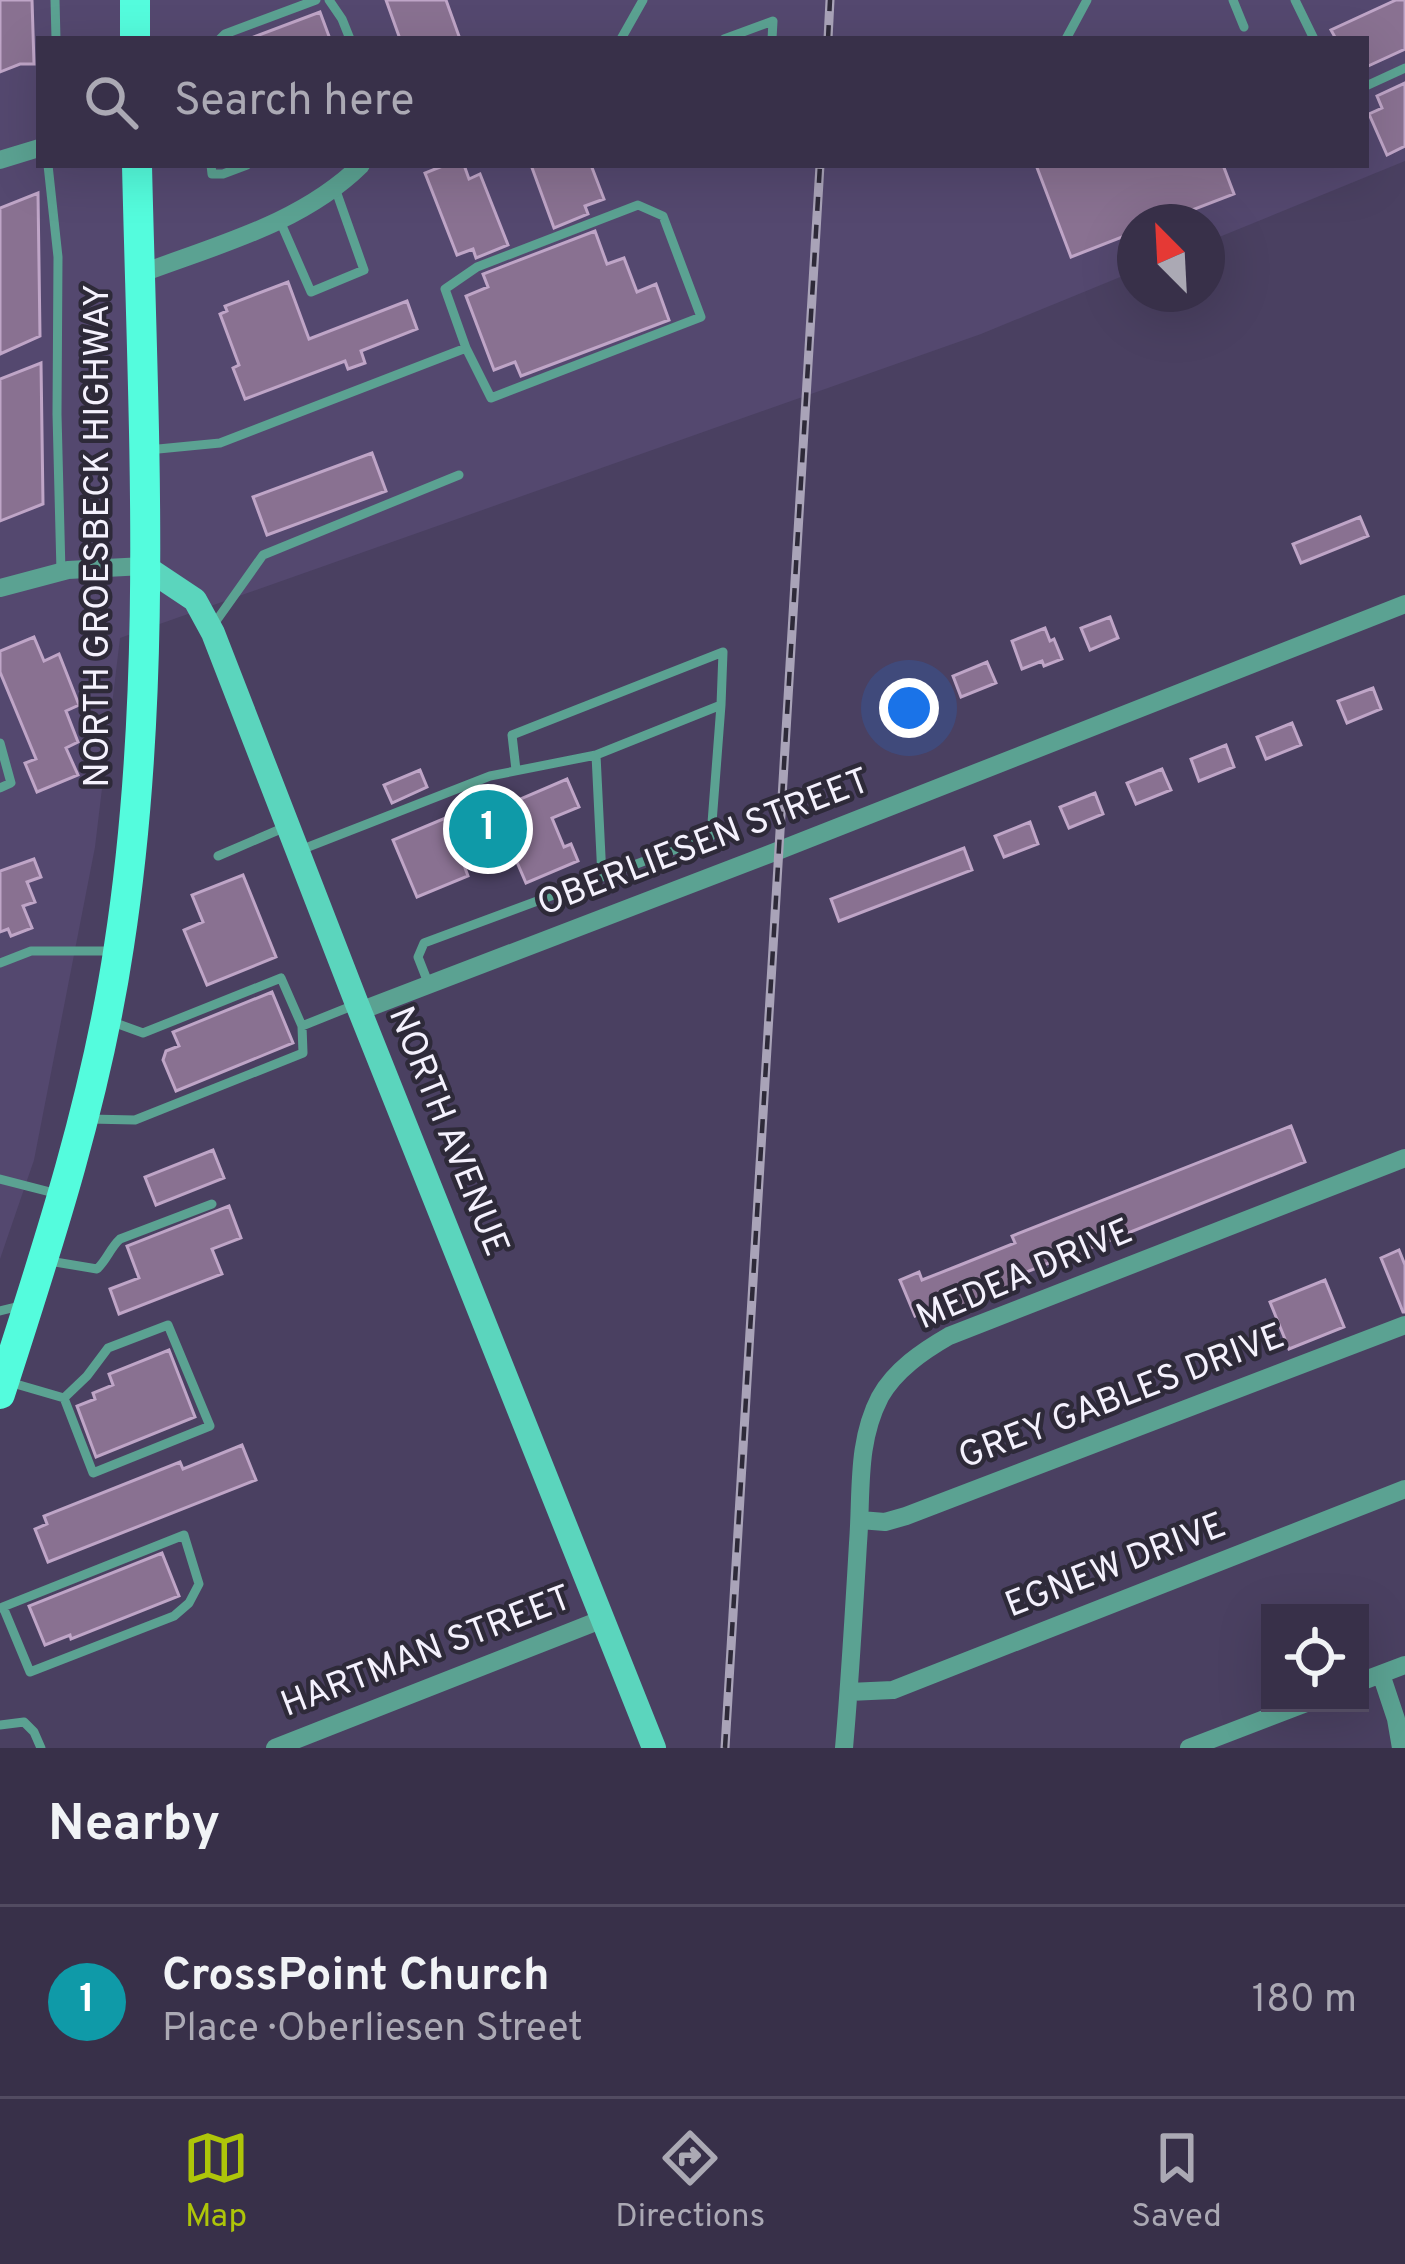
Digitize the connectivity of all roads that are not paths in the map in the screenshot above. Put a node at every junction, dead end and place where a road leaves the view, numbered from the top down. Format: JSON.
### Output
{"nodes":[{"id":1,"x":55,"y":0,"type":"edge"},
{"id":2,"x":135,"y":0,"type":"edge"},
{"id":3,"x":316,"y":0,"type":"edge"},
{"id":4,"x":329,"y":0,"type":"edge"},
{"id":5,"x":644,"y":0,"type":"edge"},
{"id":6,"x":1087,"y":0,"type":"edge"},
{"id":7,"x":1232,"y":0,"type":"edge"},
{"id":8,"x":1295,"y":0,"type":"edge"},
{"id":9,"x":1244,"y":27,"type":"dead end"},
{"id":10,"x":56,"y":36,"type":"edge"},
{"id":11,"x":135,"y":36,"type":"edge"},
{"id":12,"x":223,"y":36,"type":"edge"},
{"id":13,"x":349,"y":36,"type":"edge"},
{"id":14,"x":623,"y":36,"type":"edge"},
{"id":15,"x":732,"y":36,"type":"edge"},
{"id":16,"x":772,"y":36,"type":"edge"},
{"id":17,"x":1068,"y":36,"type":"edge"},
{"id":18,"x":1313,"y":36,"type":"edge"},
{"id":19,"x":1405,"y":68,"type":"edge"},
{"id":20,"x":1369,"y":85,"type":"edge"},
{"id":21,"x":36,"y":149,"type":"edge"},
{"id":22,"x":0,"y":160,"type":"edge"},
{"id":23,"x":48,"y":168,"type":"edge"},
{"id":24,"x":137,"y":168,"type":"edge"},
{"id":25,"x":211,"y":168,"type":"edge"},
{"id":26,"x":239,"y":168,"type":"edge"},
{"id":27,"x":358,"y":168,"type":"edge"},
{"id":28,"x":335,"y":188,"type":"junction"},
{"id":29,"x":280,"y":221,"type":"junction"},
{"id":30,"x":140,"y":274,"type":"junction"},
{"id":31,"x":466,"y":347,"type":"junction"},
{"id":32,"x":142,"y":451,"type":"junction"},
{"id":33,"x":459,"y":475,"type":"dead end"},
{"id":34,"x":144,"y":566,"type":"junction"},
{"id":35,"x":61,"y":572,"type":"junction"},
{"id":36,"x":0,"y":588,"type":"edge"},
{"id":37,"x":1405,"y":604,"type":"edge"},
{"id":38,"x":211,"y":628,"type":"junction"},
{"id":39,"x":721,"y":705,"type":"junction"},
{"id":40,"x":0,"y":743,"type":"edge"},
{"id":41,"x":596,"y":754,"type":"junction"},
{"id":42,"x":516,"y":770,"type":"junction"},
{"id":43,"x":0,"y":788,"type":"edge"},
{"id":44,"x":288,"y":826,"type":"junction"},
{"id":45,"x":298,"y":851,"type":"junction"},
{"id":46,"x":218,"y":856,"type":"dead end"},
{"id":47,"x":602,"y":877,"type":"junction"},
{"id":48,"x":118,"y":951,"type":"junction"},
{"id":49,"x":0,"y":963,"type":"edge"},
{"id":50,"x":429,"y":985,"type":"junction"},
{"id":51,"x":359,"y":1008,"type":"junction"},
{"id":52,"x":106,"y":1020,"type":"junction"},
{"id":53,"x":302,"y":1025,"type":"junction"},
{"id":54,"x":84,"y":1120,"type":"junction"},
{"id":55,"x":1405,"y":1158,"type":"edge"},
{"id":56,"x":0,"y":1179,"type":"edge"},
{"id":57,"x":64,"y":1195,"type":"junction"},
{"id":58,"x":212,"y":1204,"type":"dead end"},
{"id":59,"x":43,"y":1260,"type":"junction"},
{"id":60,"x":15,"y":1307,"type":"edge"},
{"id":61,"x":1405,"y":1325,"type":"edge"},
{"id":62,"x":2,"y":1387,"type":"edge"},
{"id":63,"x":64,"y":1398,"type":"junction"},
{"id":64,"x":1405,"y":1489,"type":"edge"},
{"id":65,"x":860,"y":1520,"type":"junction"},
{"id":66,"x":1,"y":1608,"type":"edge"},
{"id":67,"x":603,"y":1619,"type":"junction"},
{"id":68,"x":1405,"y":1665,"type":"edge"},
{"id":69,"x":1382,"y":1674,"type":"junction"},
{"id":70,"x":1369,"y":1679,"type":"edge"},
{"id":71,"x":849,"y":1692,"type":"junction"},
{"id":72,"x":1283,"y":1712,"type":"edge"},
{"id":73,"x":0,"y":1725,"type":"edge"},
{"id":74,"x":41,"y":1748,"type":"edge"},
{"id":75,"x":275,"y":1748,"type":"edge"},
{"id":76,"x":654,"y":1748,"type":"edge"},
{"id":77,"x":844,"y":1748,"type":"edge"},
{"id":78,"x":1189,"y":1748,"type":"edge"},
{"id":79,"x":1401,"y":1748,"type":"edge"}],
"edges":[{"from":1,"to":10,"type":"lane"},
{"from":2,"to":11,"type":"main road"},
{"from":3,"to":12,"type":"lane"},
{"from":4,"to":13,"type":"lane"},
{"from":5,"to":14,"type":"lane"},
{"from":6,"to":17,"type":"lane"},
{"from":7,"to":9,"type":"lane"},
{"from":8,"to":18,"type":"lane"},
{"from":15,"to":16,"type":"lane"},
{"from":19,"to":20,"type":"lane"},
{"from":21,"to":22,"type":"street"},
{"from":23,"to":35,"type":"lane"},
{"from":24,"to":30,"type":"main road","name":"NORTH GROESBECK HIGHWAY"},
{"from":25,"to":26,"type":"lane"},
{"from":27,"to":28,"type":"street"},
{"from":28,"to":29,"type":"street"},
{"from":28,"to":29,"type":"lane"},
{"from":29,"to":30,"type":"street"},
{"from":30,"to":32,"type":"main road","name":"NORTH GROESBECK HIGHWAY"},
{"from":31,"to":31,"type":"lane"},
{"from":31,"to":32,"type":"lane"},
{"from":32,"to":34,"type":"main road","name":"NORTH GROESBECK HIGHWAY"},
{"from":33,"to":38,"type":"lane"},
{"from":34,"to":35,"type":"street"},
{"from":34,"to":38,"type":"main road","name":"NORTH AVENUE"},
{"from":34,"to":48,"type":"main road","name":"NORTH GROESBECK HIGHWAY"},
{"from":35,"to":36,"type":"street"},
{"from":37,"to":50,"type":"street","name":"OBERLIESEN STREET"},
{"from":38,"to":44,"type":"main road","name":"NORTH AVENUE"},
{"from":39,"to":41,"type":"lane"},
{"from":39,"to":42,"type":"lane"},
{"from":39,"to":47,"type":"lane"},
{"from":40,"to":43,"type":"lane"},
{"from":41,"to":42,"type":"lane"},
{"from":41,"to":47,"type":"lane"},
{"from":42,"to":45,"type":"lane"},
{"from":44,"to":45,"type":"main road","name":"NORTH AVENUE"},
{"from":44,"to":46,"type":"lane"},
{"from":45,"to":51,"type":"main road","name":"NORTH AVENUE"},
{"from":47,"to":50,"type":"lane"},
{"from":48,"to":49,"type":"lane"},
{"from":48,"to":52,"type":"main road","name":"NORTH GROESBECK HIGHWAY"},
{"from":50,"to":51,"type":"street","name":"OBERLIESEN STREET"},
{"from":51,"to":53,"type":"lane"},
{"from":51,"to":67,"type":"main road","name":"NORTH AVENUE"},
{"from":52,"to":53,"type":"lane"},
{"from":52,"to":54,"type":"main road","name":"NORTH GROESBECK HIGHWAY"},
{"from":53,"to":54,"type":"lane"},
{"from":54,"to":57,"type":"main road","name":"NORTH GROESBECK HIGHWAY"},
{"from":55,"to":65,"type":"street","name":"MEDEA DRIVE"},
{"from":56,"to":57,"type":"lane"},
{"from":57,"to":59,"type":"main road","name":"NORTH GROESBECK HIGHWAY"},
{"from":58,"to":59,"type":"lane"},
{"from":59,"to":60,"type":"main road","name":"NORTH GROESBECK HIGHWAY"},
{"from":60,"to":62,"type":"main road","name":"NORTH GROESBECK HIGHWAY"},
{"from":61,"to":65,"type":"street","name":"GREY GABLES DRIVE"},
{"from":62,"to":63,"type":"lane"},
{"from":63,"to":63,"type":"lane"},
{"from":64,"to":71,"type":"street","name":"EGNEW DRIVE"},
{"from":65,"to":71,"type":"street","name":"MEDEA DRIVE"},
{"from":66,"to":66,"type":"lane"},
{"from":67,"to":75,"type":"street","name":"HARTMAN STREET"},
{"from":67,"to":76,"type":"main road","name":"NORTH AVENUE"},
{"from":68,"to":69,"type":"street"},
{"from":69,"to":70,"type":"street"},
{"from":69,"to":79,"type":"street"},
{"from":71,"to":77,"type":"street","name":"MEDEA DRIVE"},
{"from":72,"to":78,"type":"street"},
{"from":73,"to":74,"type":"lane"}]}
